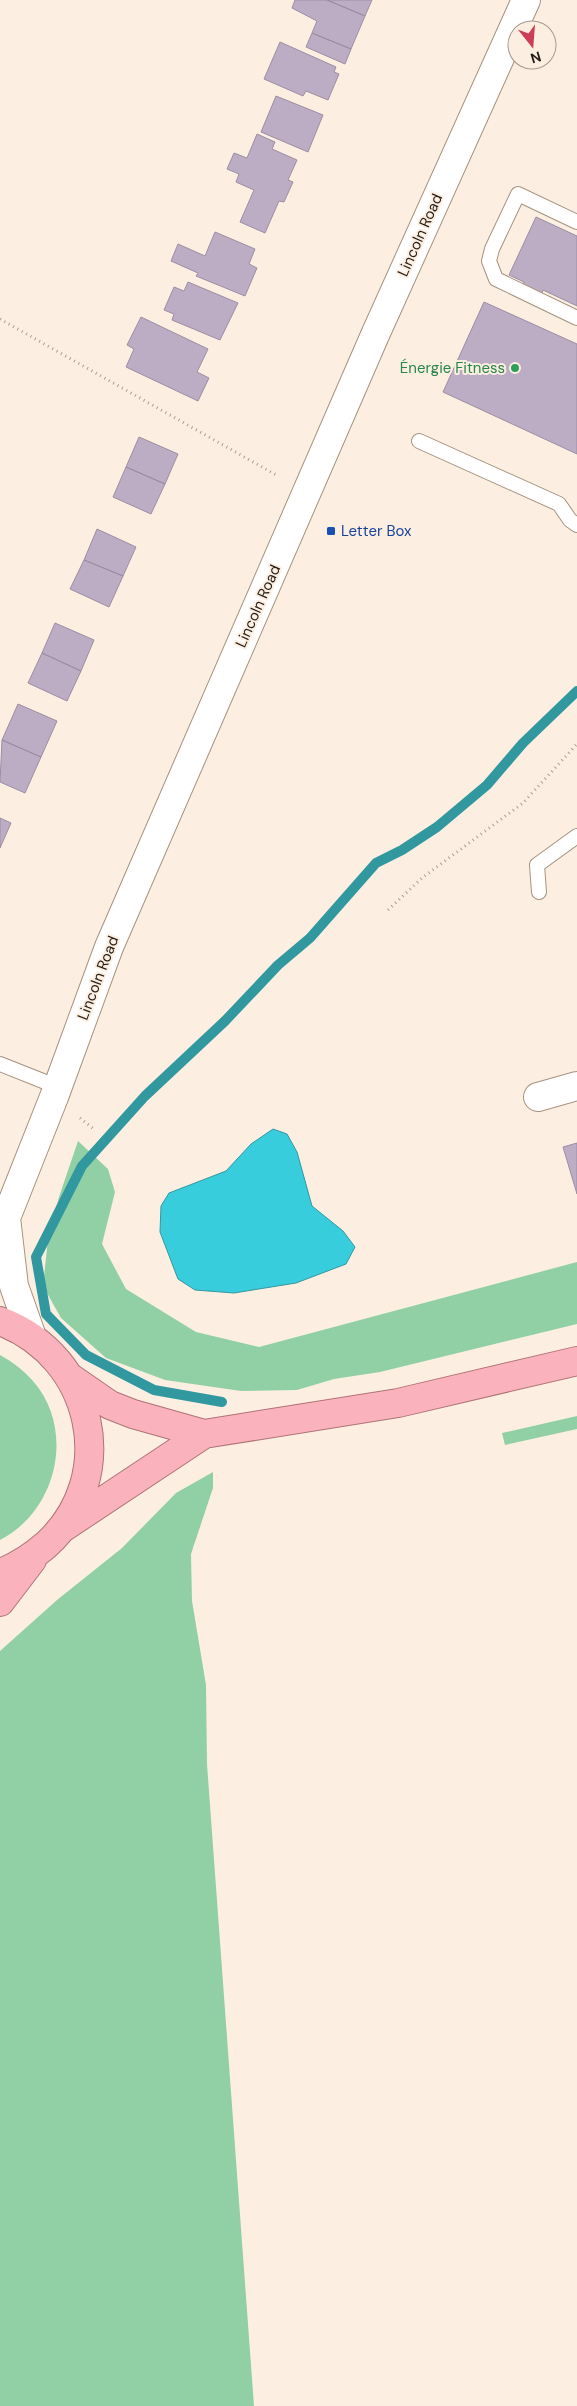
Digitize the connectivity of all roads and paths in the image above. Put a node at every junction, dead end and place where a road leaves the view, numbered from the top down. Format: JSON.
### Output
{"nodes":[{"id":1,"x":526,"y":0,"type":"edge"},
{"id":2,"x":577,"y":222,"type":"edge"},
{"id":3,"x":577,"y":318,"type":"edge"},
{"id":4,"x":0,"y":319,"type":"edge"},
{"id":5,"x":419,"y":441,"type":"dead end"},
{"id":6,"x":307,"y":493,"type":"junction"},
{"id":7,"x":577,"y":525,"type":"edge"},
{"id":8,"x":577,"y":744,"type":"edge"},
{"id":9,"x":577,"y":836,"type":"edge"},
{"id":10,"x":539,"y":892,"type":"dead end"},
{"id":11,"x":388,"y":910,"type":"dead end"},
{"id":12,"x":0,"y":1064,"type":"edge"},
{"id":13,"x":577,"y":1086,"type":"edge"},
{"id":14,"x":58,"y":1087,"type":"junction"},
{"id":15,"x":538,"y":1097,"type":"dead end"},
{"id":16,"x":3,"y":1222,"type":"edge"},
{"id":17,"x":0,"y":1321,"type":"edge"},
{"id":18,"x":32,"y":1337,"type":"junction"},
{"id":19,"x":577,"y":1361,"type":"edge"},
{"id":20,"x":71,"y":1378,"type":"junction"},
{"id":21,"x":204,"y":1434,"type":"junction"},
{"id":22,"x":61,"y":1529,"type":"junction"},
{"id":23,"x":41,"y":1549,"type":"junction"},
{"id":24,"x":0,"y":1572,"type":"edge"},
{"id":25,"x":0,"y":1602,"type":"edge"}],
"edges":[{"from":1,"to":6,"type":"main road","name":"Lincoln Road"},
{"from":2,"to":3,"type":"lane"},
{"from":4,"to":6,"type":"path"},
{"from":5,"to":7,"type":"lane"},
{"from":6,"to":14,"type":"main road","name":"Lincoln Road"},
{"from":8,"to":11,"type":"path"},
{"from":9,"to":10,"type":"lane"},
{"from":12,"to":14,"type":"lane"},
{"from":13,"to":15,"type":"main road"},
{"from":14,"to":16,"type":"main road","name":"Lincoln Road"},
{"from":16,"to":18,"type":"main road","name":"Lincoln Road"},
{"from":17,"to":18,"type":"highway"},
{"from":18,"to":20,"type":"highway"},
{"from":19,"to":21,"type":"highway"},
{"from":20,"to":21,"type":"highway"},
{"from":20,"to":22,"type":"highway"},
{"from":21,"to":22,"type":"highway"},
{"from":22,"to":23,"type":"highway"},
{"from":23,"to":24,"type":"highway"},
{"from":23,"to":25,"type":"highway"}]}
